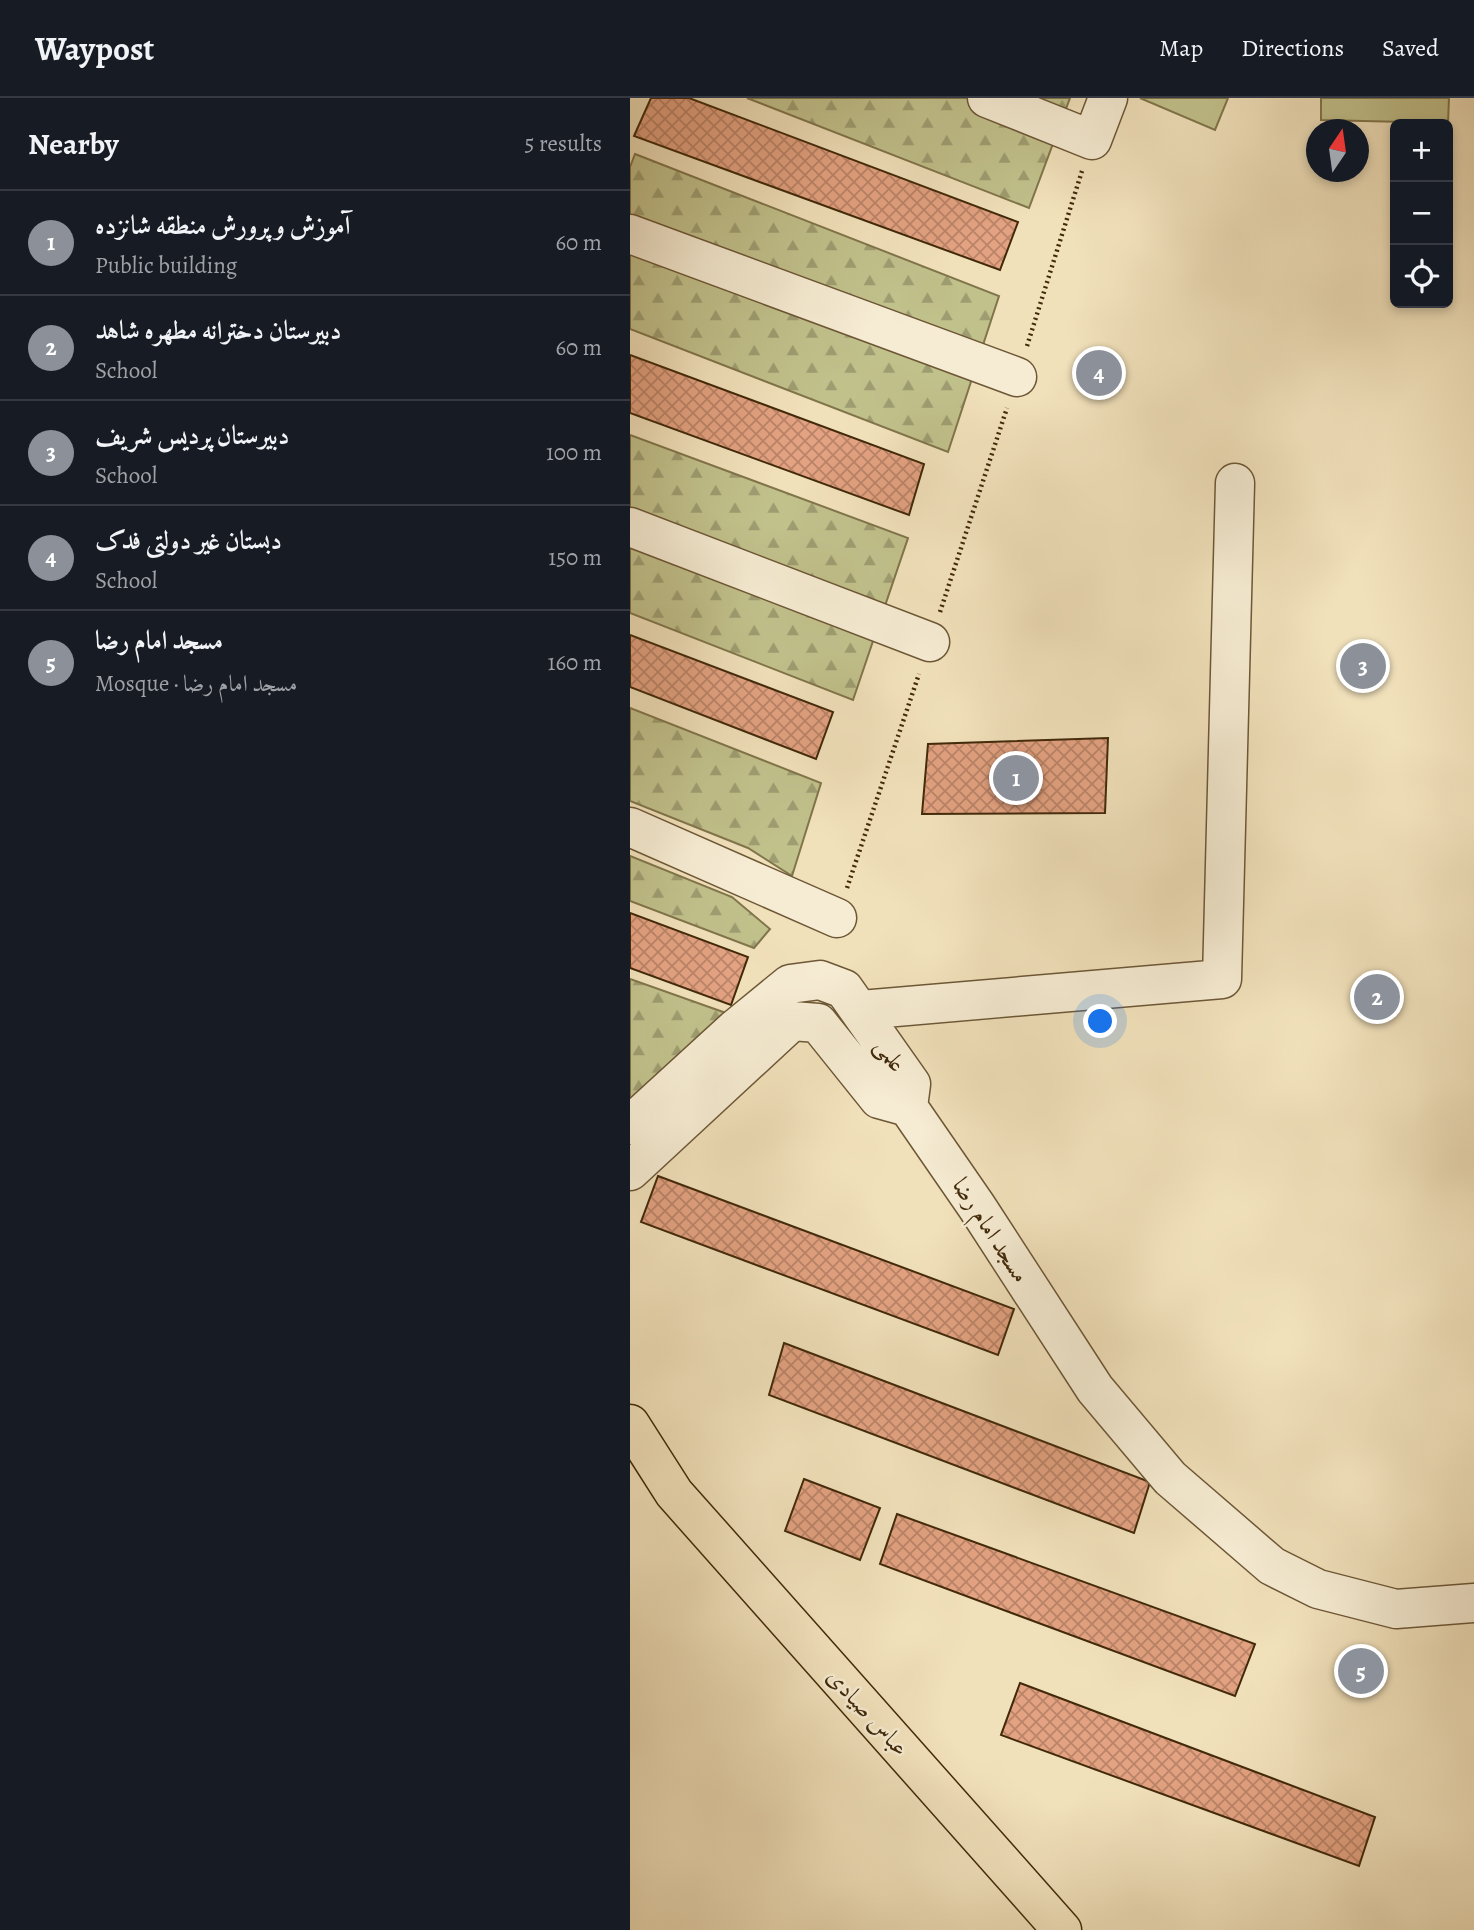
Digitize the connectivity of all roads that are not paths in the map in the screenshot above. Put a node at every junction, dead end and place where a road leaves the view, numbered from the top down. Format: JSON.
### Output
{"nodes":[{"id":1,"x":987,"y":98,"type":"edge"},
{"id":2,"x":1108,"y":98,"type":"edge"},
{"id":3,"x":630,"y":234,"type":"edge"},
{"id":4,"x":1017,"y":377,"type":"road end"},
{"id":5,"x":1235,"y":483,"type":"dead end"},
{"id":6,"x":630,"y":527,"type":"edge"},
{"id":7,"x":930,"y":642,"type":"road end"},
{"id":8,"x":630,"y":827,"type":"edge"},
{"id":9,"x":837,"y":918,"type":"road end"},
{"id":10,"x":852,"y":1000,"type":"junction"},
{"id":11,"x":818,"y":1023,"type":"junction"},
{"id":12,"x":908,"y":1107,"type":"junction"},
{"id":13,"x":630,"y":1125,"type":"edge"},
{"id":14,"x":630,"y":1171,"type":"edge"},
{"id":15,"x":630,"y":1424,"type":"edge"},
{"id":16,"x":630,"y":1467,"type":"edge"},
{"id":17,"x":674,"y":1493,"type":"junction"},
{"id":18,"x":1474,"y":1603,"type":"edge"},
{"id":19,"x":1062,"y":1930,"type":"edge"}],
"edges":[{"from":1,"to":2,"type":"street"},
{"from":3,"to":4,"type":"street"},
{"from":5,"to":10,"type":"street"},
{"from":6,"to":7,"type":"street"},
{"from":8,"to":9,"type":"street"},
{"from":10,"to":11,"type":"street"},
{"from":10,"to":12,"type":"street","name":"علمی"},
{"from":10,"to":13,"type":"street"},
{"from":11,"to":12,"type":"street","name":"علمی"},
{"from":11,"to":14,"type":"street"},
{"from":12,"to":18,"type":"street","name":"مسجد امام رضا"},
{"from":15,"to":17,"type":"main road","name":"عباس صیادی"},
{"from":16,"to":17,"type":"main road","name":"عباس صیادی"},
{"from":17,"to":19,"type":"main road","name":"عباس صیادی"}]}
